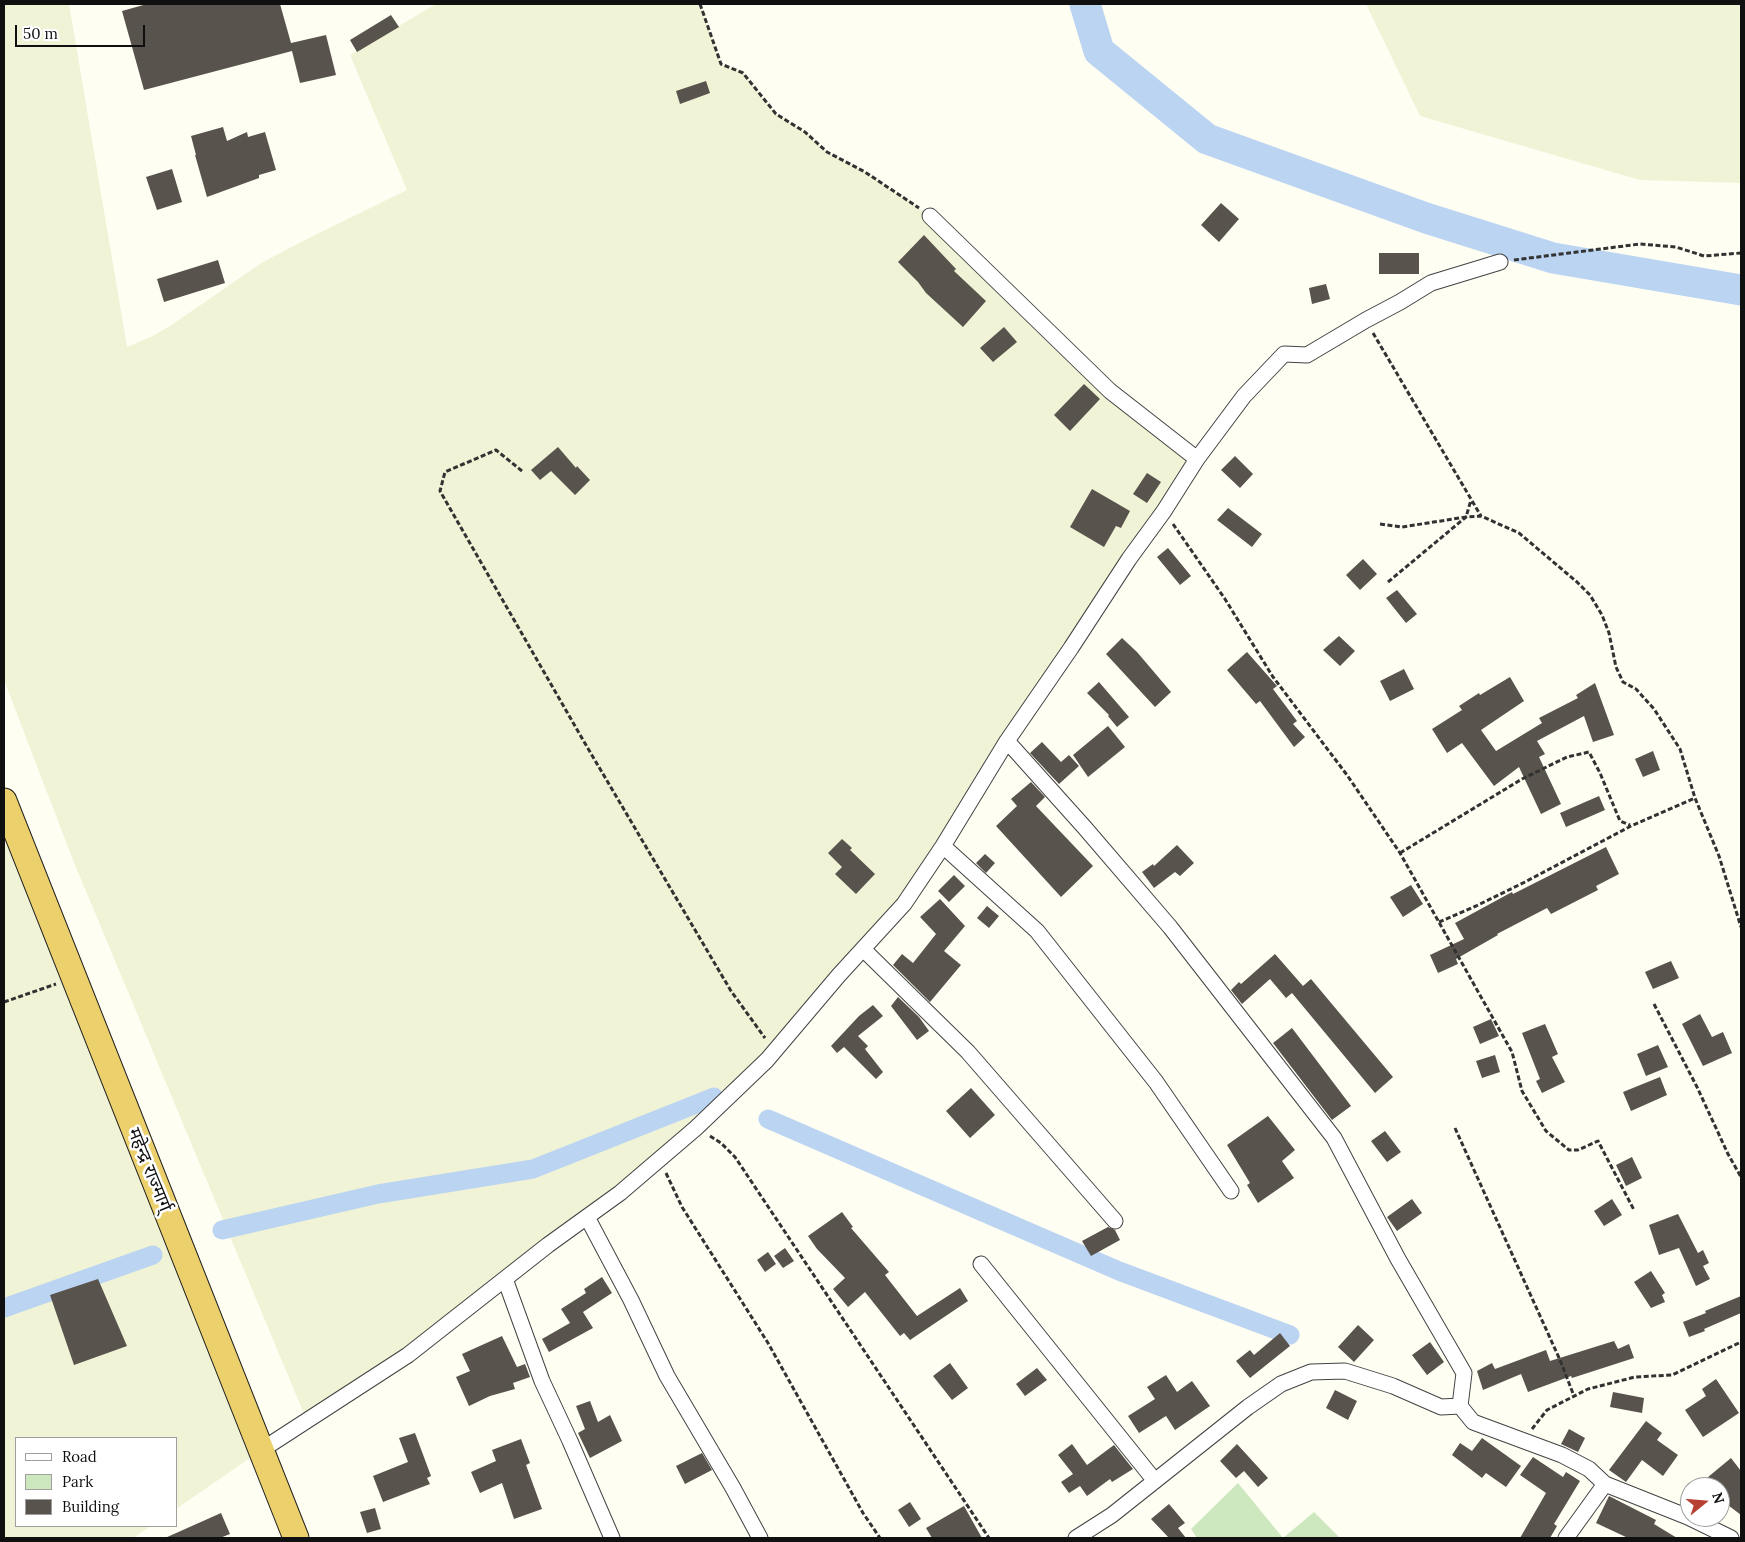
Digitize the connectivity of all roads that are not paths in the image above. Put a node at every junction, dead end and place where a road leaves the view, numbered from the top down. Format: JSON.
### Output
{"nodes":[{"id":1,"x":930,"y":216,"type":"road end"},
{"id":2,"x":1500,"y":262,"type":"road end"},
{"id":3,"x":1197,"y":458,"type":"junction"},
{"id":4,"x":1007,"y":741,"type":"junction"},
{"id":5,"x":4,"y":801,"type":"edge"},
{"id":6,"x":943,"y":846,"type":"junction"},
{"id":7,"x":863,"y":949,"type":"junction"},
{"id":8,"x":1231,"y":1191,"type":"dead end"},
{"id":9,"x":586,"y":1217,"type":"junction"},
{"id":10,"x":1115,"y":1221,"type":"dead end"},
{"id":11,"x":981,"y":1264,"type":"dead end"},
{"id":12,"x":505,"y":1279,"type":"junction"},
{"id":13,"x":1460,"y":1406,"type":"junction"},
{"id":14,"x":260,"y":1451,"type":"junction"},
{"id":15,"x":1155,"y":1481,"type":"junction"},
{"id":16,"x":1606,"y":1484,"type":"junction"},
{"id":17,"x":1703,"y":1533,"type":"edge"},
{"id":18,"x":296,"y":1538,"type":"edge"},
{"id":19,"x":612,"y":1538,"type":"edge"},
{"id":20,"x":760,"y":1538,"type":"edge"},
{"id":21,"x":1076,"y":1538,"type":"edge"},
{"id":22,"x":1566,"y":1538,"type":"edge"},
{"id":23,"x":1731,"y":1538,"type":"edge"}],
"edges":[{"from":1,"to":3,"type":"street"},
{"from":2,"to":3,"type":"street"},
{"from":3,"to":4,"type":"street"},
{"from":4,"to":6,"type":"street"},
{"from":4,"to":13,"type":"street"},
{"from":5,"to":14,"type":"highway","name":"महेन्द्र राज्मार्ग्"},
{"from":6,"to":7,"type":"street"},
{"from":6,"to":8,"type":"street"},
{"from":7,"to":9,"type":"street"},
{"from":7,"to":10,"type":"street"},
{"from":9,"to":12,"type":"street"},
{"from":9,"to":20,"type":"street"},
{"from":11,"to":15,"type":"street"},
{"from":12,"to":14,"type":"street"},
{"from":12,"to":19,"type":"street"},
{"from":13,"to":15,"type":"street"},
{"from":13,"to":16,"type":"street"},
{"from":14,"to":18,"type":"highway","name":"महेन्द्र राज्मार्ग्"},
{"from":15,"to":21,"type":"street"},
{"from":16,"to":17,"type":"street"},
{"from":16,"to":22,"type":"street"},
{"from":17,"to":23,"type":"street"}]}
